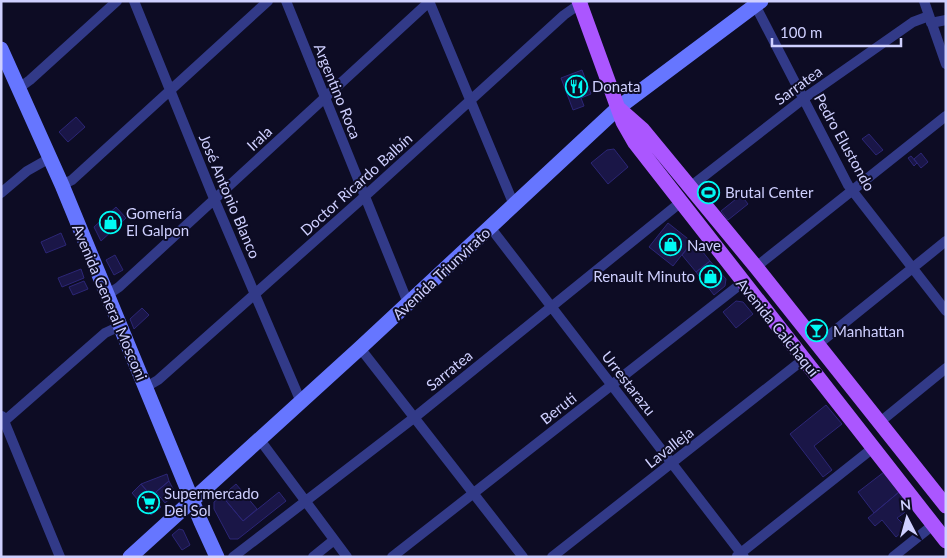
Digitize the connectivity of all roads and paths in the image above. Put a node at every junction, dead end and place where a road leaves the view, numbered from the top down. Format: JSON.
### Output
{"nodes":[{"id":1,"x":117,"y":1,"type":"edge"},
{"id":2,"x":134,"y":1,"type":"edge"},
{"id":3,"x":268,"y":1,"type":"edge"},
{"id":4,"x":286,"y":1,"type":"edge"},
{"id":5,"x":429,"y":1,"type":"edge"},
{"id":6,"x":924,"y":1,"type":"edge"},
{"id":7,"x":581,"y":2,"type":"edge"},
{"id":8,"x":756,"y":3,"type":"edge"},
{"id":9,"x":930,"y":20,"type":"junction"},
{"id":10,"x":946,"y":20,"type":"edge"},
{"id":11,"x":1,"y":49,"type":"edge"},
{"id":12,"x":946,"y":64,"type":"edge"},
{"id":13,"x":19,"y":88,"type":"junction"},
{"id":14,"x":170,"y":90,"type":"junction"},
{"id":15,"x":325,"y":97,"type":"junction"},
{"id":16,"x":803,"y":99,"type":"junction"},
{"id":17,"x":471,"y":101,"type":"junction"},
{"id":18,"x":618,"y":108,"type":"junction"},
{"id":19,"x":946,"y":116,"type":"edge"},
{"id":20,"x":50,"y":158,"type":"junction"},
{"id":21,"x":62,"y":185,"type":"junction"},
{"id":22,"x":690,"y":187,"type":"junction"},
{"id":23,"x":852,"y":191,"type":"junction"},
{"id":24,"x":1,"y":194,"type":"edge"},
{"id":25,"x":364,"y":197,"type":"junction"},
{"id":26,"x":215,"y":200,"type":"junction"},
{"id":27,"x":681,"y":202,"type":"junction"},
{"id":28,"x":514,"y":205,"type":"junction"},
{"id":29,"x":490,"y":227,"type":"junction"},
{"id":30,"x":946,"y":241,"type":"edge"},
{"id":31,"x":756,"y":267,"type":"junction"},
{"id":32,"x":912,"y":269,"type":"junction"},
{"id":33,"x":742,"y":283,"type":"junction"},
{"id":34,"x":255,"y":294,"type":"junction"},
{"id":35,"x":107,"y":295,"type":"junction"},
{"id":36,"x":408,"y":303,"type":"junction"},
{"id":37,"x":551,"y":308,"type":"junction"},
{"id":38,"x":946,"y":311,"type":"edge"},
{"id":39,"x":120,"y":326,"type":"junction"},
{"id":40,"x":818,"y":345,"type":"junction"},
{"id":41,"x":360,"y":348,"type":"junction"},
{"id":42,"x":804,"y":359,"type":"junction"},
{"id":43,"x":946,"y":368,"type":"edge"},
{"id":44,"x":612,"y":386,"type":"junction"},
{"id":45,"x":146,"y":387,"type":"junction"},
{"id":46,"x":301,"y":402,"type":"junction"},
{"id":47,"x":416,"y":416,"type":"junction"},
{"id":48,"x":2,"y":420,"type":"edge"},
{"id":49,"x":880,"y":422,"type":"junction"},
{"id":50,"x":260,"y":440,"type":"junction"},
{"id":51,"x":873,"y":448,"type":"junction"},
{"id":52,"x":672,"y":464,"type":"junction"},
{"id":53,"x":473,"y":494,"type":"junction"},
{"id":54,"x":944,"y":500,"type":"edge"},
{"id":55,"x":193,"y":502,"type":"junction"},
{"id":56,"x":305,"y":502,"type":"junction"},
{"id":57,"x":933,"y":525,"type":"junction"},
{"id":58,"x":334,"y":540,"type":"junction"},
{"id":59,"x":946,"y":541,"type":"edge"},
{"id":60,"x":740,"y":555,"type":"edge"},
{"id":61,"x":60,"y":557,"type":"edge"},
{"id":62,"x":130,"y":557,"type":"edge"},
{"id":63,"x":217,"y":557,"type":"edge"},
{"id":64,"x":233,"y":557,"type":"edge"},
{"id":65,"x":313,"y":557,"type":"edge"},
{"id":66,"x":347,"y":557,"type":"edge"},
{"id":67,"x":392,"y":557,"type":"edge"},
{"id":68,"x":524,"y":557,"type":"edge"},
{"id":69,"x":552,"y":557,"type":"edge"},
{"id":70,"x":893,"y":557,"type":"edge"}],
"edges":[{"from":1,"to":13,"type":"street"},
{"from":2,"to":14,"type":"street","name":"José Antonio Blanco"},
{"from":3,"to":14,"type":"street"},
{"from":4,"to":15,"type":"street","name":"Argentino Roca"},
{"from":5,"to":15,"type":"street","name":"Irala"},
{"from":5,"to":17,"type":"street"},
{"from":6,"to":9,"type":"street"},
{"from":7,"to":17,"type":"street","name":"Doctor Ricardo Balbín"},
{"from":7,"to":18,"type":"main road","name":"Avenida Calchaquí"},
{"from":8,"to":16,"type":"street","name":"Pedro Elustondo"},
{"from":8,"to":18,"type":"street","name":"Avenida Triunvirato"},
{"from":9,"to":10,"type":"street","name":"Sarratea"},
{"from":9,"to":12,"type":"street"},
{"from":9,"to":16,"type":"street","name":"Sarratea"},
{"from":11,"to":13,"type":"street","name":"Avenida General Mosconi"},
{"from":13,"to":20,"type":"street","name":"Avenida General Mosconi"},
{"from":14,"to":21,"type":"street"},
{"from":14,"to":26,"type":"street","name":"José Antonio Blanco"},
{"from":15,"to":25,"type":"street","name":"Argentino Roca"},
{"from":15,"to":26,"type":"street","name":"Irala"},
{"from":16,"to":22,"type":"street","name":"Sarratea"},
{"from":16,"to":23,"type":"street","name":"Pedro Elustondo"},
{"from":17,"to":25,"type":"street","name":"Doctor Ricardo Balbín"},
{"from":17,"to":28,"type":"street"},
{"from":18,"to":22,"type":"main road","name":"Avenida Calchaquí"},
{"from":18,"to":27,"type":"main road","name":"Avenida Calchaquí"},
{"from":18,"to":28,"type":"street","name":"Avenida Triunvirato"},
{"from":19,"to":23,"type":"street"},
{"from":20,"to":21,"type":"street","name":"Avenida General Mosconi"},
{"from":20,"to":24,"type":"street"},
{"from":21,"to":35,"type":"street","name":"Avenida General Mosconi"},
{"from":22,"to":31,"type":"main road","name":"Avenida Calchaquí"},
{"from":23,"to":31,"type":"street"},
{"from":23,"to":32,"type":"street","name":"Pedro Elustondo"},
{"from":25,"to":34,"type":"street","name":"Doctor Ricardo Balbín"},
{"from":25,"to":36,"type":"street","name":"Argentino Roca"},
{"from":26,"to":34,"type":"street","name":"José Antonio Blanco"},
{"from":26,"to":35,"type":"street","name":"Irala"},
{"from":27,"to":33,"type":"main road","name":"Avenida Calchaquí"},
{"from":27,"to":37,"type":"street","name":"Sarratea"},
{"from":28,"to":29,"type":"street","name":"Avenida Triunvirato"},
{"from":29,"to":36,"type":"street","name":"Avenida Triunvirato"},
{"from":29,"to":37,"type":"street","name":"Urrestarazu"},
{"from":30,"to":32,"type":"street"},
{"from":31,"to":40,"type":"main road","name":"Avenida Calchaquí"},
{"from":32,"to":38,"type":"street","name":"Pedro Elustondo"},
{"from":32,"to":40,"type":"street"},
{"from":33,"to":42,"type":"main road","name":"Avenida Calchaquí"},
{"from":33,"to":44,"type":"street","name":"Beruti"},
{"from":34,"to":45,"type":"street","name":"Doctor Ricardo Balbín"},
{"from":34,"to":46,"type":"street","name":"José Antonio Blanco"},
{"from":35,"to":39,"type":"street","name":"Avenida General Mosconi"},
{"from":36,"to":41,"type":"street","name":"Avenida Triunvirato"},
{"from":37,"to":44,"type":"street","name":"Urrestarazu"},
{"from":37,"to":47,"type":"street","name":"Sarratea"},
{"from":39,"to":45,"type":"street","name":"Avenida General Mosconi"},
{"from":39,"to":48,"type":"street"},
{"from":40,"to":49,"type":"main road","name":"Avenida Calchaquí"},
{"from":41,"to":46,"type":"street","name":"Avenida Triunvirato"},
{"from":41,"to":47,"type":"street"},
{"from":42,"to":51,"type":"main road","name":"Avenida Calchaquí"},
{"from":42,"to":52,"type":"street","name":"Lavalleja"},
{"from":43,"to":49,"type":"street"},
{"from":44,"to":52,"type":"street","name":"Urrestarazu"},
{"from":44,"to":53,"type":"street","name":"Beruti"},
{"from":45,"to":55,"type":"street","name":"Avenida General Mosconi"},
{"from":46,"to":50,"type":"street","name":"Avenida Triunvirato"},
{"from":47,"to":53,"type":"street"},
{"from":47,"to":56,"type":"street","name":"Sarratea"},
{"from":48,"to":61,"type":"street"},
{"from":49,"to":54,"type":"main road","name":"Avenida Calchaquí"},
{"from":50,"to":55,"type":"street","name":"Avenida Triunvirato"},
{"from":50,"to":56,"type":"street"},
{"from":51,"to":57,"type":"main road","name":"Avenida Calchaquí"},
{"from":51,"to":60,"type":"street"},
{"from":52,"to":60,"type":"street","name":"Urrestarazu"},
{"from":52,"to":69,"type":"street","name":"Lavalleja"},
{"from":53,"to":67,"type":"street","name":"Beruti"},
{"from":53,"to":68,"type":"street"},
{"from":55,"to":62,"type":"street","name":"Avenida Triunvirato"},
{"from":55,"to":63,"type":"street","name":"Avenida General Mosconi"},
{"from":56,"to":58,"type":"street"},
{"from":56,"to":64,"type":"street","name":"Sarratea"},
{"from":57,"to":59,"type":"main road","name":"Avenida Calchaquí"},
{"from":57,"to":70,"type":"street"},
{"from":58,"to":65,"type":"street"},
{"from":58,"to":66,"type":"street"}]}
